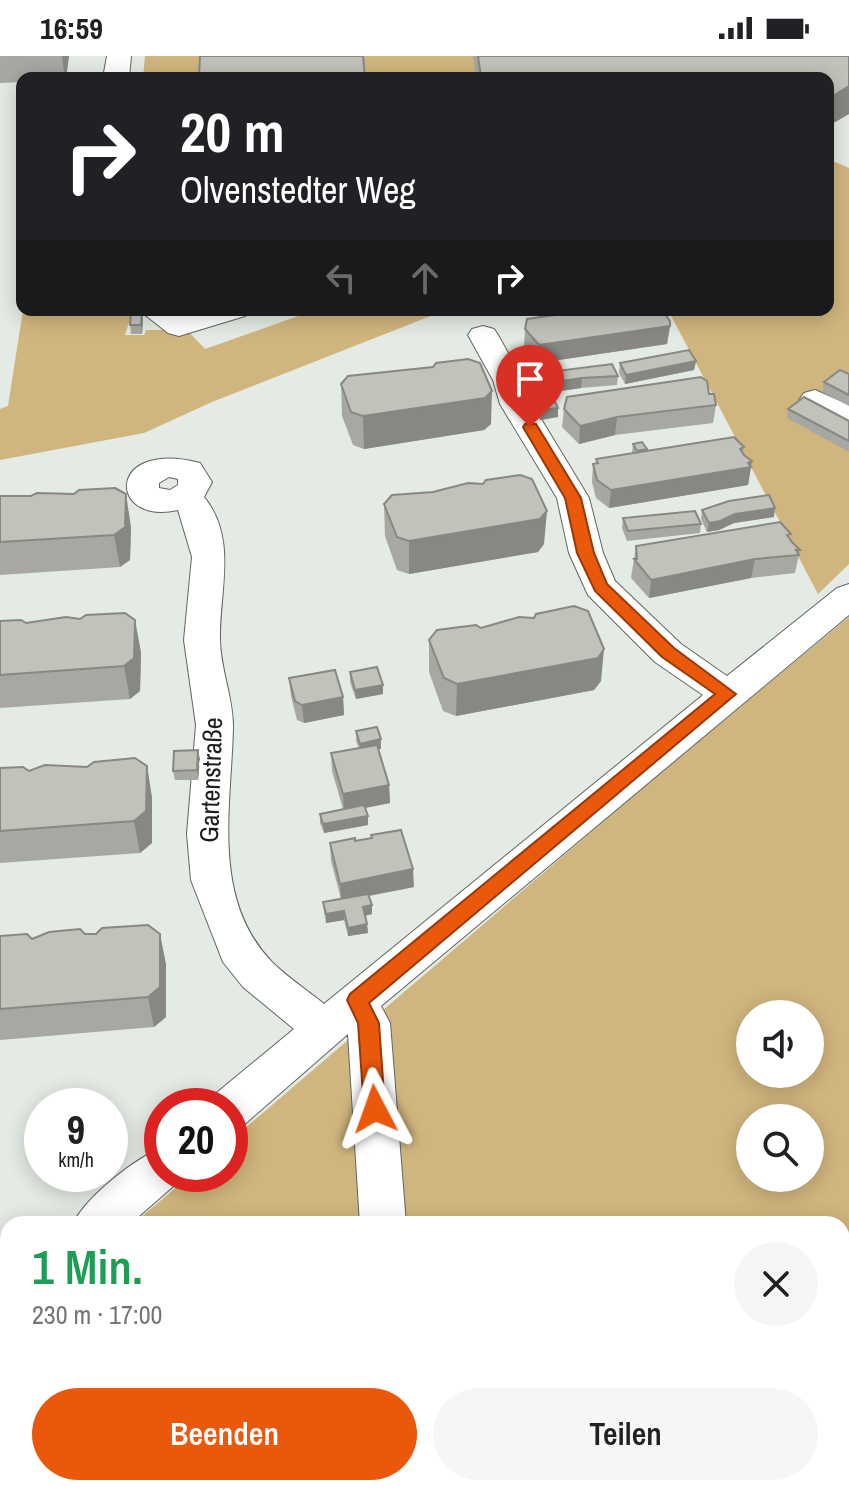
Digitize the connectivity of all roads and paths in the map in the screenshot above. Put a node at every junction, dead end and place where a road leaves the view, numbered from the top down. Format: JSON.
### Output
{"nodes":[{"id":1,"x":163,"y":316,"type":"edge"},
{"id":2,"x":215,"y":316,"type":"edge"},
{"id":3,"x":483,"y":335,"type":"dead end"},
{"id":4,"x":815,"y":400,"type":"edge"},
{"id":5,"x":849,"y":418,"type":"edge"},
{"id":6,"x":185,"y":496,"type":"dead end"},
{"id":7,"x":849,"y":596,"type":"edge"},
{"id":8,"x":727,"y":694,"type":"junction"},
{"id":9,"x":357,"y":1000,"type":"junction"},
{"id":10,"x":324,"y":1029,"type":"junction"},
{"id":11,"x":248,"y":1094,"type":"edge"},
{"id":12,"x":144,"y":1183,"type":"edge"},
{"id":13,"x":105,"y":1216,"type":"edge"},
{"id":14,"x":382,"y":1216,"type":"edge"}],
"edges":[{"from":1,"to":2,"type":"street"},
{"from":3,"to":8,"type":"street"},
{"from":4,"to":5,"type":"street"},
{"from":6,"to":10,"type":"street","name":"Gartenstraße"},
{"from":7,"to":8,"type":"street"},
{"from":8,"to":9,"type":"street"},
{"from":9,"to":10,"type":"street"},
{"from":9,"to":14,"type":"street"},
{"from":10,"to":11,"type":"street"},
{"from":12,"to":13,"type":"street"}]}
